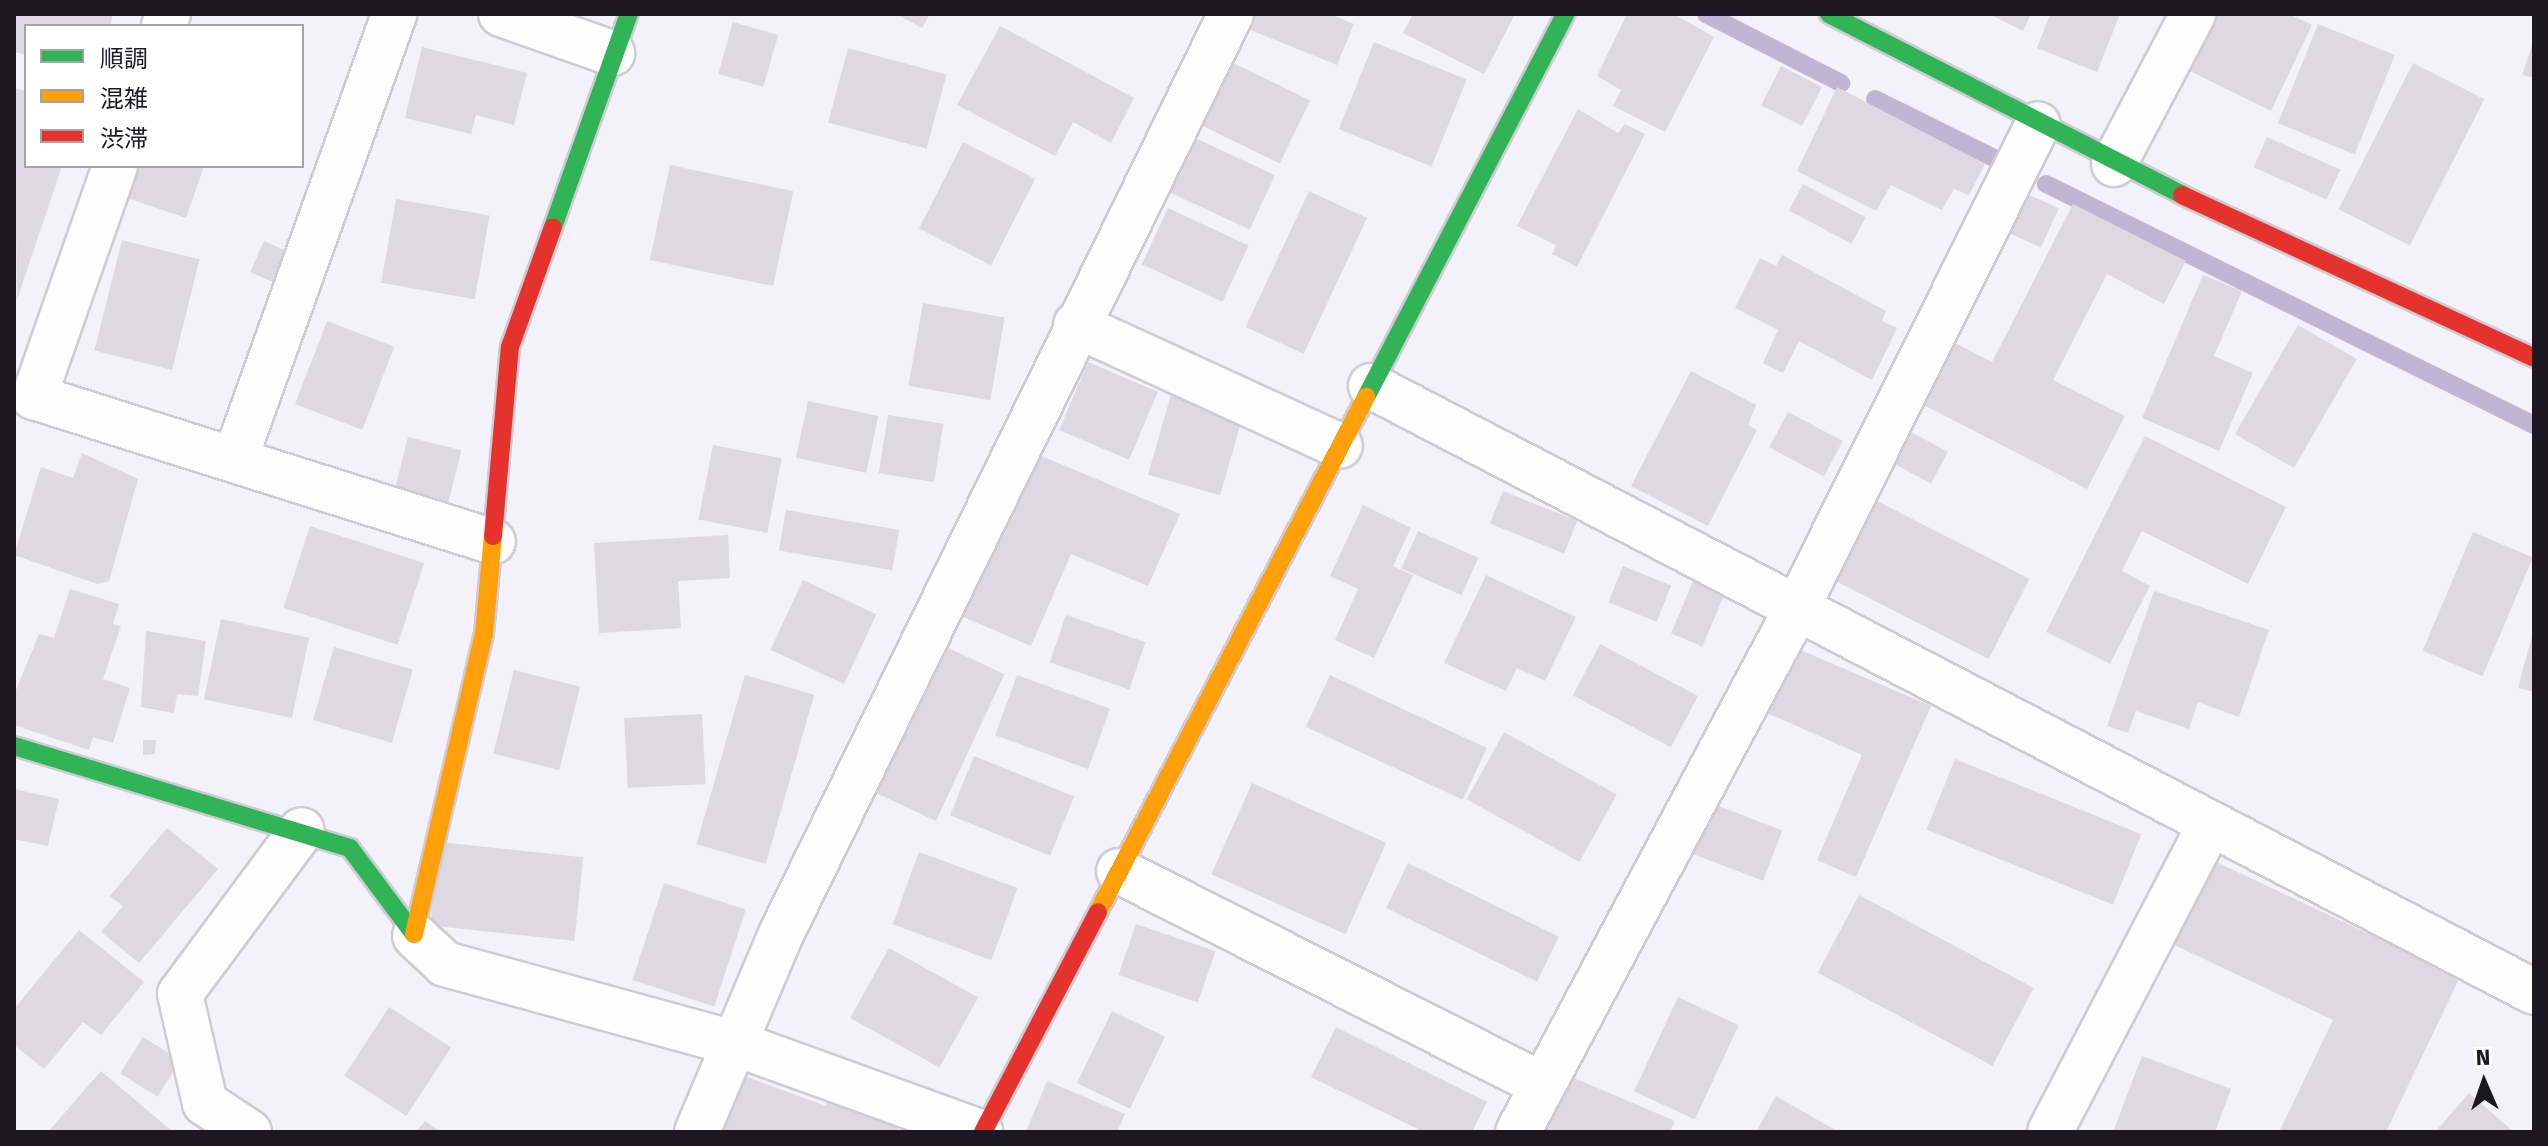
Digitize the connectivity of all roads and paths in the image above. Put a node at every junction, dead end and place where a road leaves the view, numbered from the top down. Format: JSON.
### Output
{"nodes":[{"id":1,"x":394,"y":14,"type":"edge"},
{"id":2,"x":501,"y":14,"type":"edge"},
{"id":3,"x":1231,"y":14,"type":"edge"},
{"id":4,"x":1565,"y":14,"type":"edge"},
{"id":5,"x":1829,"y":14,"type":"edge"},
{"id":6,"x":2193,"y":14,"type":"edge"},
{"id":7,"x":620,"y":33,"type":"edge"},
{"id":8,"x":2038,"y":124,"type":"junction"},
{"id":9,"x":2114,"y":164,"type":"junction"},
{"id":10,"x":114,"y":168,"type":"edge"},
{"id":11,"x":1076,"y":325,"type":"junction"},
{"id":12,"x":2534,"y":358,"type":"edge"},
{"id":13,"x":1371,"y":386,"type":"junction"},
{"id":14,"x":1340,"y":446,"type":"junction"},
{"id":15,"x":235,"y":459,"type":"junction"},
{"id":16,"x":493,"y":542,"type":"junction"},
{"id":17,"x":1798,"y":606,"type":"junction"},
{"id":18,"x":14,"y":746,"type":"edge"},
{"id":19,"x":2210,"y":825,"type":"junction"},
{"id":20,"x":302,"y":830,"type":"junction"},
{"id":21,"x":1119,"y":871,"type":"junction"},
{"id":22,"x":415,"y":936,"type":"junction"},
{"id":23,"x":2534,"y":992,"type":"edge"},
{"id":24,"x":734,"y":1043,"type":"junction"},
{"id":25,"x":1542,"y":1085,"type":"junction"},
{"id":26,"x":249,"y":1132,"type":"edge"},
{"id":27,"x":697,"y":1132,"type":"edge"},
{"id":28,"x":981,"y":1132,"type":"edge"},
{"id":29,"x":1518,"y":1132,"type":"edge"},
{"id":30,"x":2050,"y":1132,"type":"edge"}],
"edges":[{"from":1,"to":15,"type":"street"},
{"from":2,"to":7,"type":"street"},
{"from":3,"to":11,"type":"street"},
{"from":4,"to":13,"type":"street"},
{"from":5,"to":8,"type":"street"},
{"from":6,"to":9,"type":"street"},
{"from":7,"to":16,"type":"street"},
{"from":8,"to":9,"type":"street"},
{"from":8,"to":17,"type":"street"},
{"from":9,"to":12,"type":"street"},
{"from":10,"to":15,"type":"street"},
{"from":11,"to":14,"type":"street"},
{"from":11,"to":24,"type":"street"},
{"from":13,"to":14,"type":"street"},
{"from":13,"to":17,"type":"street"},
{"from":14,"to":21,"type":"street"},
{"from":15,"to":16,"type":"street"},
{"from":16,"to":22,"type":"street"},
{"from":17,"to":19,"type":"street"},
{"from":17,"to":25,"type":"street"},
{"from":18,"to":20,"type":"street"},
{"from":19,"to":23,"type":"street"},
{"from":19,"to":30,"type":"street"},
{"from":20,"to":22,"type":"street"},
{"from":20,"to":26,"type":"street"},
{"from":21,"to":25,"type":"street"},
{"from":21,"to":28,"type":"street"},
{"from":22,"to":24,"type":"street"},
{"from":24,"to":27,"type":"street"},
{"from":24,"to":28,"type":"street"},
{"from":25,"to":29,"type":"street"}]}
